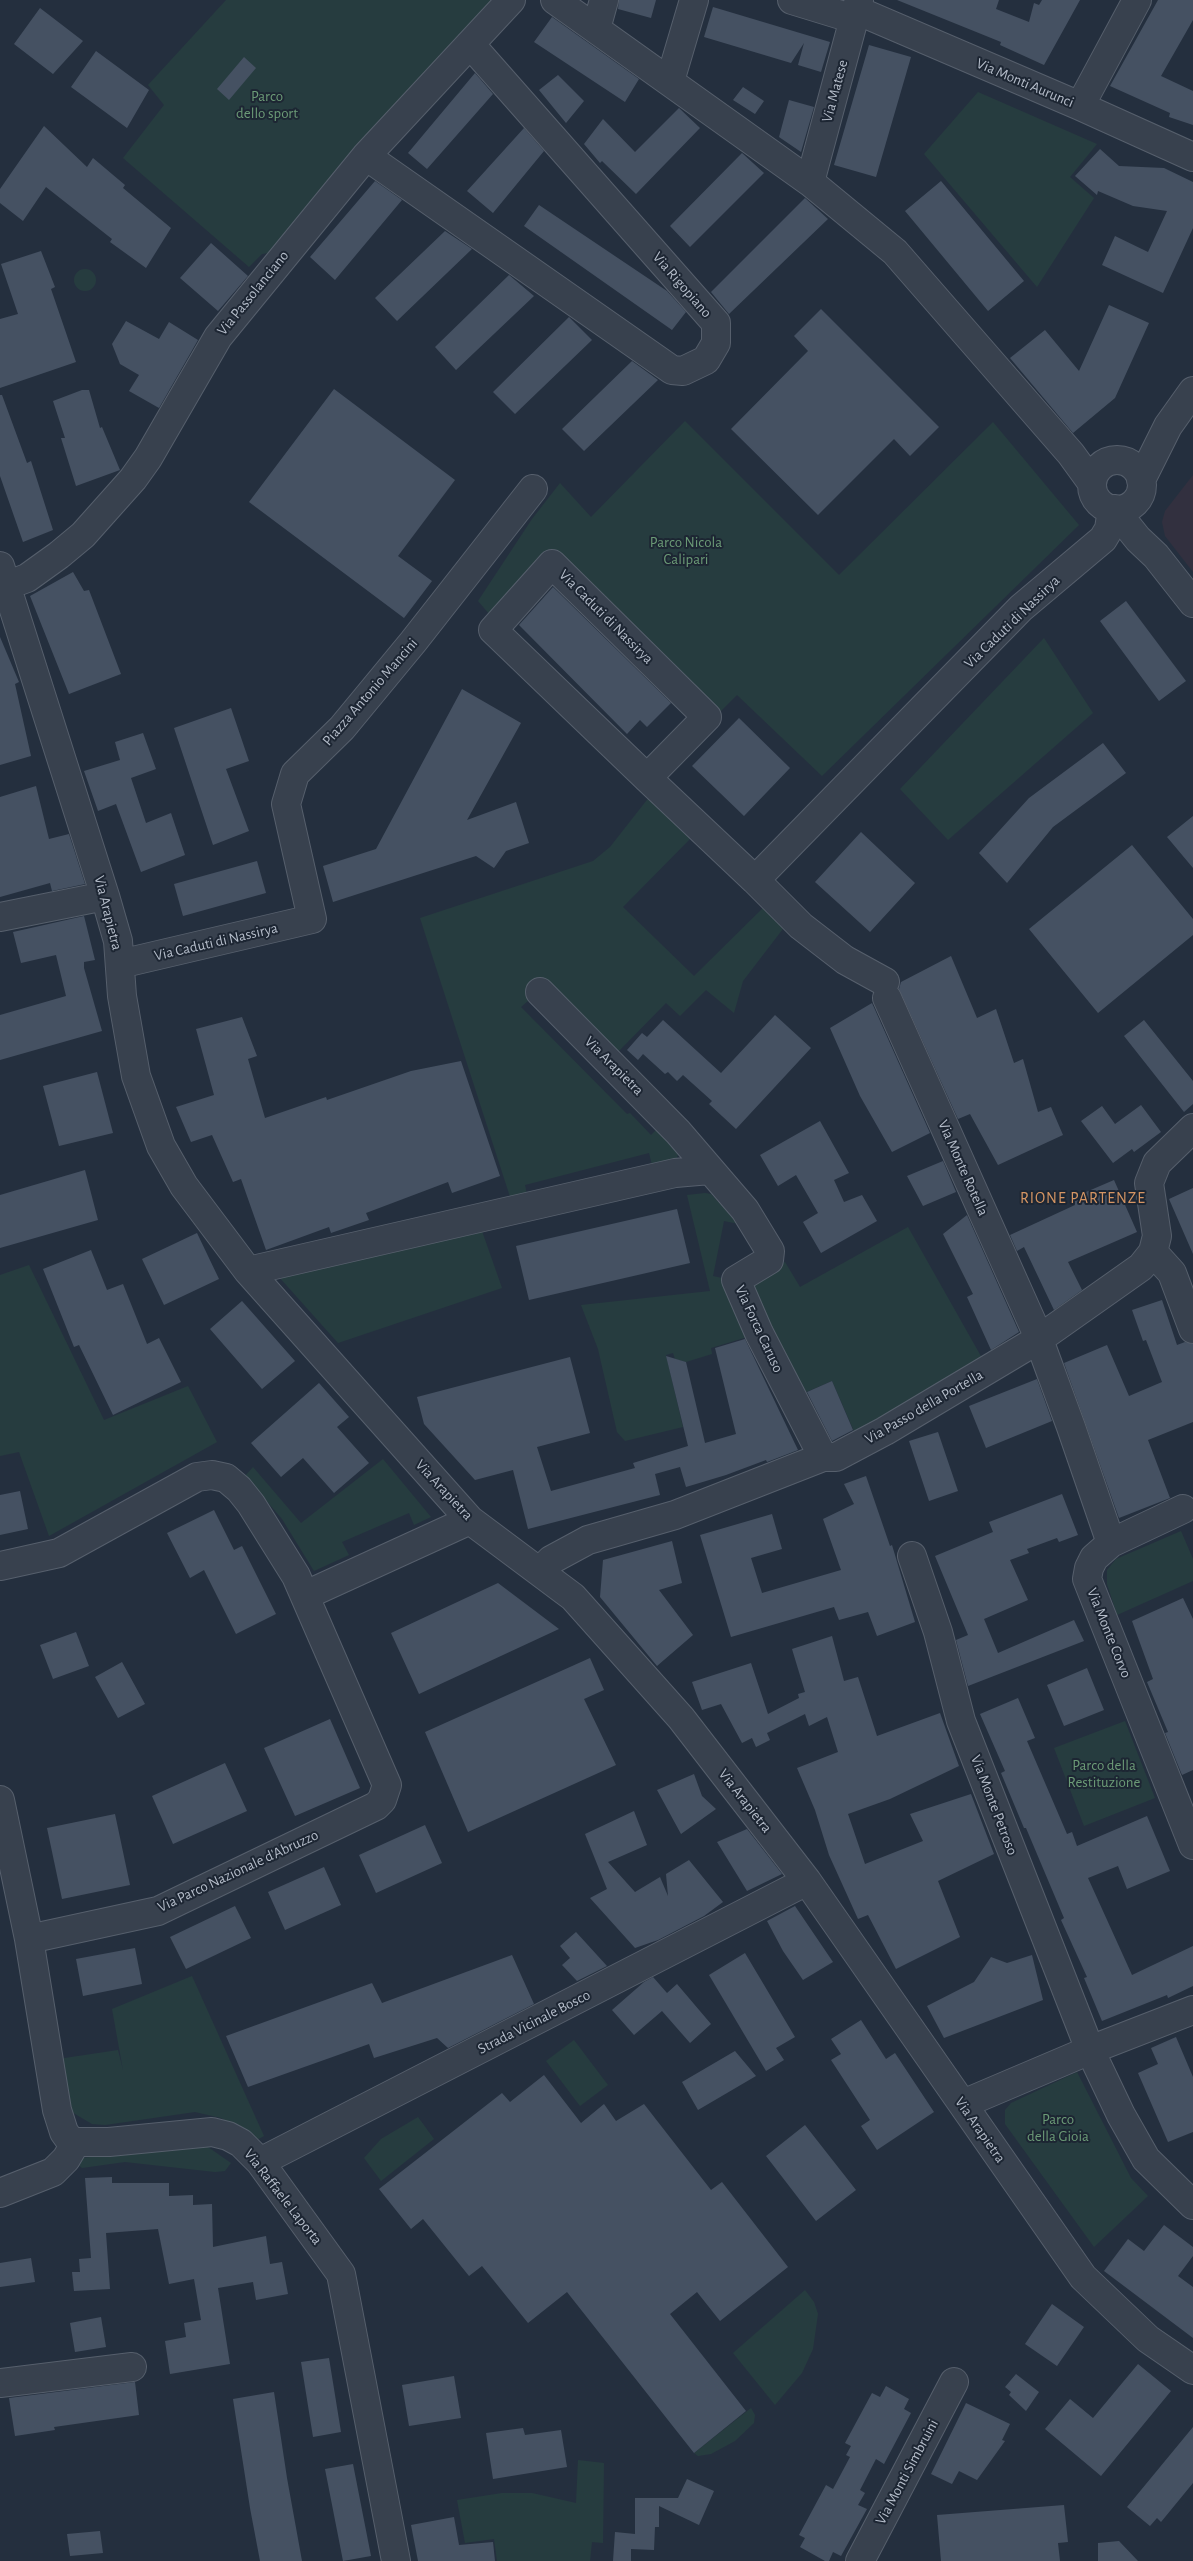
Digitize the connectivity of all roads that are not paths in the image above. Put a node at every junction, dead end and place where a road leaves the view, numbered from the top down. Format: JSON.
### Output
{"nodes":[{"id":1,"x":511,"y":0,"type":"edge"},
{"id":2,"x":555,"y":0,"type":"edge"},
{"id":3,"x":604,"y":0,"type":"edge"},
{"id":4,"x":694,"y":0,"type":"edge"},
{"id":5,"x":792,"y":0,"type":"edge"},
{"id":6,"x":1137,"y":0,"type":"edge"},
{"id":7,"x":856,"y":10,"type":"edge"},
{"id":8,"x":596,"y":29,"type":"junction"},
{"id":9,"x":470,"y":44,"type":"junction"},
{"id":10,"x":670,"y":81,"type":"junction"},
{"id":11,"x":1080,"y":106,"type":"junction"},
{"id":12,"x":366,"y":156,"type":"junction"},
{"id":13,"x":1193,"y":157,"type":"edge"},
{"id":14,"x":810,"y":182,"type":"junction"},
{"id":15,"x":1193,"y":391,"type":"edge"},
{"id":16,"x":1168,"y":426,"type":"junction"},
{"id":17,"x":1106,"y":469,"type":"junction"},
{"id":18,"x":533,"y":489,"type":"dead end"},
{"id":19,"x":1118,"y":510,"type":"junction"},
{"id":20,"x":1147,"y":547,"type":"junction"},
{"id":21,"x":2,"y":580,"type":"edge"},
{"id":22,"x":1193,"y":603,"type":"edge"},
{"id":23,"x":647,"y":778,"type":"junction"},
{"id":24,"x":755,"y":880,"type":"junction"},
{"id":25,"x":105,"y":896,"type":"junction"},
{"id":26,"x":0,"y":917,"type":"edge"},
{"id":27,"x":312,"y":919,"type":"joint"},
{"id":28,"x":120,"y":964,"type":"junction"},
{"id":29,"x":886,"y":990,"type":"joint"},
{"id":30,"x":540,"y":992,"type":"dead end"},
{"id":31,"x":1191,"y":1134,"type":"edge"},
{"id":32,"x":686,"y":1142,"type":"junction"},
{"id":33,"x":710,"y":1170,"type":"junction"},
{"id":34,"x":681,"y":1172,"type":"junction"},
{"id":35,"x":1153,"y":1252,"type":"junction"},
{"id":36,"x":248,"y":1271,"type":"junction"},
{"id":37,"x":1193,"y":1328,"type":"edge"},
{"id":38,"x":1039,"y":1339,"type":"junction"},
{"id":39,"x":823,"y":1457,"type":"junction"},
{"id":40,"x":1183,"y":1509,"type":"dead end"},
{"id":41,"x":470,"y":1520,"type":"junction"},
{"id":42,"x":1111,"y":1543,"type":"junction"},
{"id":43,"x":912,"y":1556,"type":"dead end"},
{"id":44,"x":0,"y":1566,"type":"edge"},
{"id":45,"x":540,"y":1571,"type":"junction"},
{"id":46,"x":306,"y":1595,"type":"junction"},
{"id":47,"x":1182,"y":1791,"type":"edge"},
{"id":48,"x":0,"y":1800,"type":"edge"},
{"id":49,"x":1193,"y":1845,"type":"edge"},
{"id":50,"x":807,"y":1881,"type":"junction"},
{"id":51,"x":28,"y":1939,"type":"junction"},
{"id":52,"x":1193,"y":2010,"type":"edge"},
{"id":53,"x":1090,"y":2050,"type":"junction"},
{"id":54,"x":963,"y":2104,"type":"junction"},
{"id":55,"x":76,"y":2142,"type":"junction"},
{"id":56,"x":260,"y":2162,"type":"junction"},
{"id":57,"x":0,"y":2193,"type":"edge"},
{"id":58,"x":1193,"y":2205,"type":"edge"},
{"id":59,"x":132,"y":2367,"type":"dead end"},
{"id":60,"x":1193,"y":2370,"type":"edge"},
{"id":61,"x":954,"y":2382,"type":"dead end"},
{"id":62,"x":0,"y":2384,"type":"edge"},
{"id":63,"x":396,"y":2561,"type":"edge"},
{"id":64,"x":860,"y":2561,"type":"edge"}],
"edges":[{"from":1,"to":9,"type":"street","name":"Via Passolanciano"},
{"from":2,"to":8,"type":"street"},
{"from":3,"to":8,"type":"street"},
{"from":4,"to":10,"type":"street"},
{"from":5,"to":7,"type":"street","name":"Via Monti Aurunci"},
{"from":6,"to":11,"type":"street"},
{"from":7,"to":11,"type":"street","name":"Via Monti Aurunci"},
{"from":7,"to":14,"type":"street","name":"Via Matese"},
{"from":8,"to":10,"type":"street"},
{"from":9,"to":12,"type":"street","name":"Via Passolanciano"},
{"from":9,"to":12,"type":"street","name":"Via Rigopiano"},
{"from":10,"to":14,"type":"street"},
{"from":11,"to":13,"type":"street","name":"Via Monti Aurunci"},
{"from":12,"to":21,"type":"street","name":"Via Passolanciano"},
{"from":14,"to":17,"type":"street"},
{"from":15,"to":16,"type":"street"},
{"from":16,"to":17,"type":"street"},
{"from":16,"to":19,"type":"street"},
{"from":17,"to":19,"type":"street"},
{"from":17,"to":19,"type":"street"},
{"from":18,"to":27,"type":"street","name":"Piazza Antonio Mancini"},
{"from":19,"to":20,"type":"street"},
{"from":19,"to":20,"type":"street"},
{"from":19,"to":24,"type":"street","name":"Via Caduti di Nassirya"},
{"from":20,"to":22,"type":"street"},
{"from":21,"to":25,"type":"street","name":"Via Arapietra"},
{"from":23,"to":23,"type":"street","name":"Via Caduti di Nassirya"},
{"from":23,"to":24,"type":"street","name":"Via Caduti di Nassirya"},
{"from":24,"to":29,"type":"street","name":"Via Caduti di Nassirya"},
{"from":25,"to":26,"type":"street"},
{"from":25,"to":28,"type":"street","name":"Via Arapietra"},
{"from":27,"to":28,"type":"street","name":"Via Caduti di Nassirya"},
{"from":28,"to":36,"type":"street","name":"Via Arapietra"},
{"from":29,"to":38,"type":"street","name":"Via Monte Rotella"},
{"from":30,"to":32,"type":"street","name":"Via Arapietra"},
{"from":31,"to":35,"type":"street"},
{"from":32,"to":33,"type":"street","name":"Via Arapietra"},
{"from":32,"to":34,"type":"street"},
{"from":33,"to":34,"type":"street"},
{"from":33,"to":39,"type":"street","name":"Via Forca Caruso"},
{"from":34,"to":36,"type":"street"},
{"from":35,"to":37,"type":"street"},
{"from":35,"to":38,"type":"street","name":"Via Passo della Portella"},
{"from":36,"to":41,"type":"street","name":"Via Arapietra"},
{"from":38,"to":39,"type":"street","name":"Via Passo della Portella"},
{"from":38,"to":42,"type":"street"},
{"from":39,"to":45,"type":"street","name":"Via Passo della Portella"},
{"from":40,"to":42,"type":"street","name":"Via Monte Corvo"},
{"from":41,"to":45,"type":"street","name":"Via Arapietra"},
{"from":41,"to":46,"type":"street"},
{"from":42,"to":47,"type":"street","name":"Via Monte Corvo"},
{"from":43,"to":53,"type":"street","name":"Via Monte Petroso"},
{"from":44,"to":46,"type":"street"},
{"from":45,"to":50,"type":"street","name":"Via Arapietra"},
{"from":46,"to":51,"type":"street","name":"Via Parco Nazionale d'Abruzzo"},
{"from":47,"to":49,"type":"street","name":"Via Monte Corvo"},
{"from":48,"to":51,"type":"street"},
{"from":50,"to":54,"type":"street","name":"Via Arapietra"},
{"from":50,"to":56,"type":"street","name":"Strada Vicinale Bosco"},
{"from":51,"to":55,"type":"street"},
{"from":52,"to":53,"type":"street"},
{"from":53,"to":54,"type":"street"},
{"from":53,"to":58,"type":"street","name":"Via Monte Petroso"},
{"from":54,"to":60,"type":"street","name":"Via Arapietra"},
{"from":55,"to":56,"type":"street","name":"Via Raffaele Laporta"},
{"from":55,"to":57,"type":"street"},
{"from":56,"to":63,"type":"street","name":"Via Raffaele Laporta"},
{"from":59,"to":62,"type":"street"},
{"from":61,"to":64,"type":"street","name":"Via Monti Simbruini"}]}
